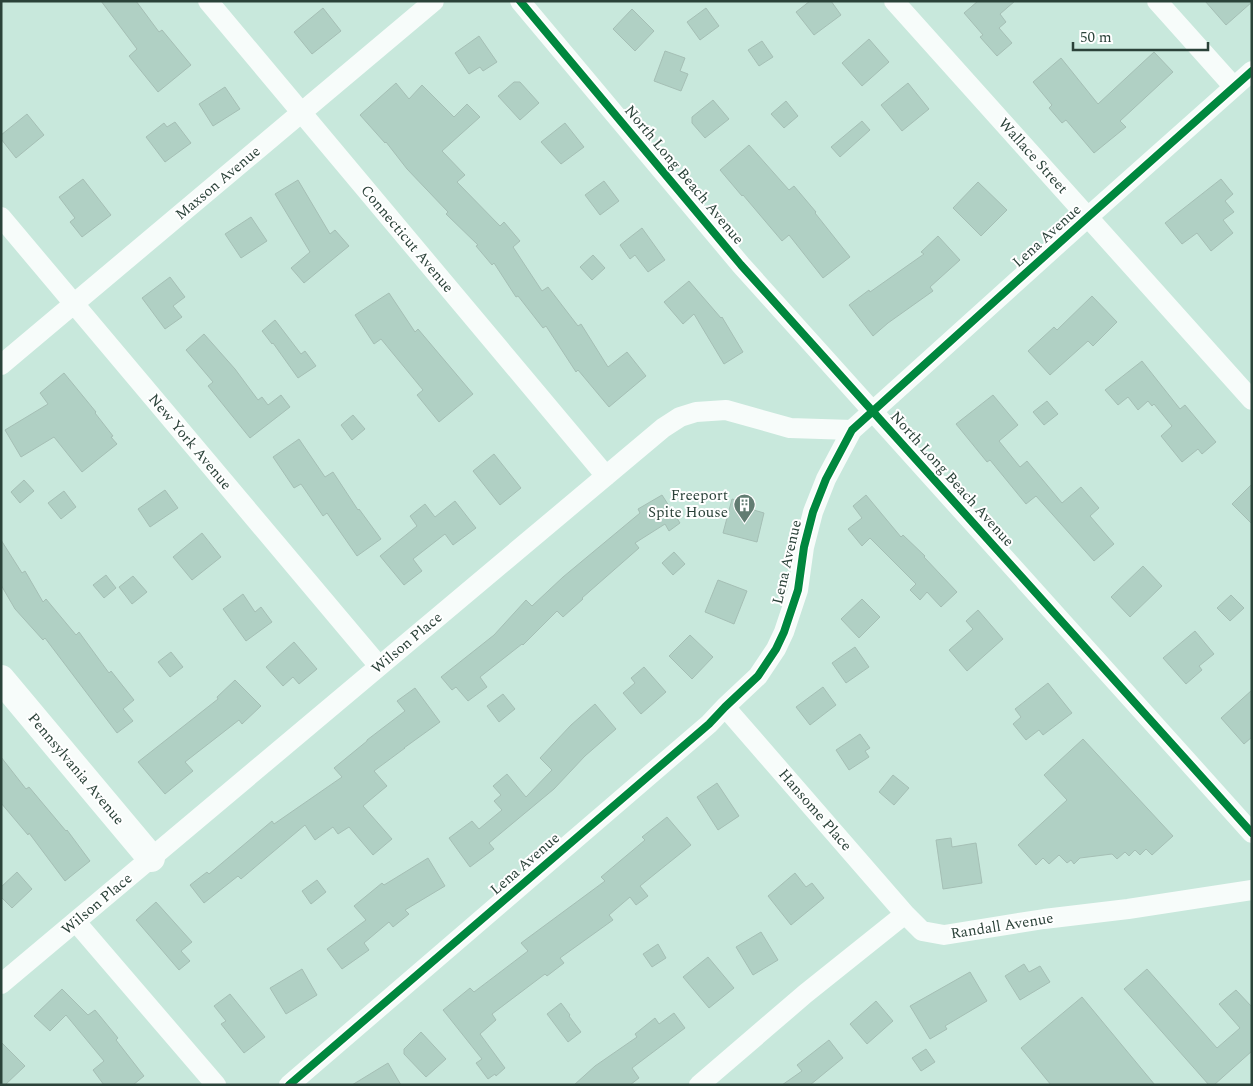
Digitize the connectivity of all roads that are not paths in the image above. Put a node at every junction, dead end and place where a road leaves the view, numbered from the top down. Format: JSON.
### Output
{"nodes":[{"id":1,"x":208,"y":1,"type":"edge"},
{"id":2,"x":434,"y":1,"type":"edge"},
{"id":3,"x":520,"y":1,"type":"edge"},
{"id":4,"x":894,"y":1,"type":"edge"},
{"id":5,"x":1158,"y":1,"type":"edge"},
{"id":6,"x":1252,"y":71,"type":"edge"},
{"id":7,"x":1234,"y":87,"type":"junction"},
{"id":8,"x":301,"y":113,"type":"junction"},
{"id":9,"x":1,"y":217,"type":"edge"},
{"id":10,"x":1088,"y":217,"type":"junction"},
{"id":11,"x":74,"y":304,"type":"junction"},
{"id":12,"x":1,"y":365,"type":"edge"},
{"id":13,"x":1252,"y":400,"type":"edge"},
{"id":14,"x":872,"y":411,"type":"junction"},
{"id":15,"x":852,"y":430,"type":"junction"},
{"id":16,"x":606,"y":476,"type":"junction"},
{"id":17,"x":380,"y":666,"type":"junction"},
{"id":18,"x":1,"y":679,"type":"edge"},
{"id":19,"x":725,"y":707,"type":"junction"},
{"id":20,"x":1252,"y":833,"type":"edge"},
{"id":21,"x":151,"y":858,"type":"junction"},
{"id":22,"x":1252,"y":890,"type":"edge"},
{"id":23,"x":906,"y":914,"type":"junction"},
{"id":24,"x":76,"y":922,"type":"junction"},
{"id":25,"x":1,"y":984,"type":"edge"},
{"id":26,"x":216,"y":1085,"type":"edge"},
{"id":27,"x":289,"y":1085,"type":"edge"},
{"id":28,"x":699,"y":1085,"type":"edge"}],
"edges":[{"from":1,"to":8,"type":"street","name":"Connecticut Avenue"},
{"from":2,"to":8,"type":"street","name":"Maxson Avenue"},
{"from":3,"to":14,"type":"street","name":"North Long Beach Avenue"},
{"from":4,"to":10,"type":"street","name":"Wallace Street"},
{"from":5,"to":7,"type":"street"},
{"from":6,"to":7,"type":"street","name":"Lena Avenue"},
{"from":7,"to":10,"type":"street","name":"Lena Avenue"},
{"from":8,"to":11,"type":"street","name":"Maxson Avenue"},
{"from":8,"to":16,"type":"street","name":"Connecticut Avenue"},
{"from":9,"to":11,"type":"street","name":"New York Avenue"},
{"from":10,"to":13,"type":"street","name":"Wallace Street"},
{"from":10,"to":14,"type":"street","name":"Lena Avenue"},
{"from":11,"to":12,"type":"street","name":"Maxson Avenue"},
{"from":11,"to":17,"type":"street","name":"New York Avenue"},
{"from":14,"to":15,"type":"street","name":"Lena Avenue"},
{"from":14,"to":20,"type":"street","name":"North Long Beach Avenue"},
{"from":15,"to":16,"type":"street","name":"Wilson Place"},
{"from":15,"to":19,"type":"street","name":"Lena Avenue"},
{"from":16,"to":17,"type":"street","name":"Wilson Place"},
{"from":17,"to":21,"type":"street","name":"Wilson Place"},
{"from":18,"to":21,"type":"street","name":"Pennsylvania Avenue"},
{"from":19,"to":23,"type":"street","name":"Hansome Place"},
{"from":19,"to":27,"type":"street","name":"Lena Avenue"},
{"from":21,"to":24,"type":"street","name":"Wilson Place"},
{"from":22,"to":23,"type":"street","name":"Randall Avenue"},
{"from":23,"to":28,"type":"street"},
{"from":24,"to":25,"type":"street","name":"Wilson Place"},
{"from":24,"to":26,"type":"street"}]}
